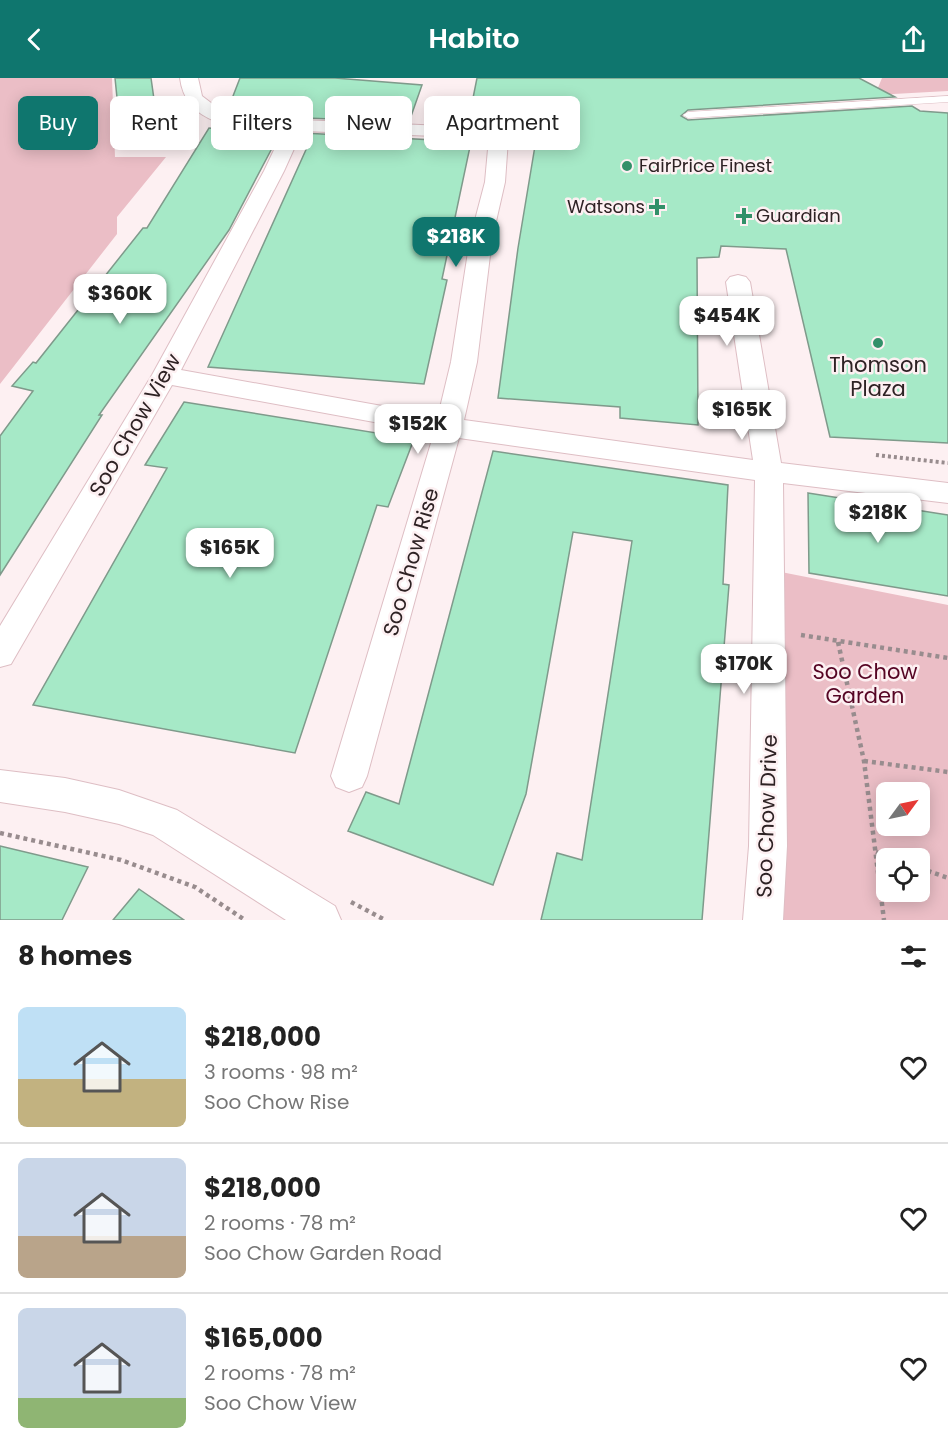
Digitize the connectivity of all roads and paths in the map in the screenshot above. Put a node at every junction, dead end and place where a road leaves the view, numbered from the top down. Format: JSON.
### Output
{"nodes":[{"id":1,"x":189,"y":78,"type":"edge"},
{"id":2,"x":948,"y":99,"type":"edge"},
{"id":3,"x":948,"y":108,"type":"edge"},
{"id":4,"x":895,"y":109,"type":"dead end"},
{"id":5,"x":211,"y":111,"type":"edge"},
{"id":6,"x":688,"y":115,"type":"dead end"},
{"id":7,"x":313,"y":128,"type":"edge"},
{"id":8,"x":424,"y":131,"type":"edge"},
{"id":9,"x":284,"y":150,"type":"edge"},
{"id":10,"x":498,"y":150,"type":"edge"},
{"id":11,"x":738,"y":282,"type":"dead end"},
{"id":12,"x":165,"y":375,"type":"junction"},
{"id":13,"x":449,"y":427,"type":"junction"},
{"id":14,"x":769,"y":471,"type":"junction"},
{"id":15,"x":948,"y":493,"type":"edge"},
{"id":16,"x":797,"y":634,"type":"dead end"},
{"id":17,"x":838,"y":642,"type":"junction"},
{"id":18,"x":0,"y":654,"type":"edge"},
{"id":19,"x":948,"y":658,"type":"edge"},
{"id":20,"x":864,"y":762,"type":"junction"},
{"id":21,"x":948,"y":772,"type":"edge"},
{"id":22,"x":350,"y":776,"type":"dead end"},
{"id":23,"x":0,"y":786,"type":"edge"},
{"id":24,"x":0,"y":832,"type":"edge"},
{"id":25,"x":876,"y":852,"type":"edge"},
{"id":26,"x":930,"y":872,"type":"edge"},
{"id":27,"x":948,"y":878,"type":"edge"},
{"id":28,"x":882,"y":902,"type":"edge"},
{"id":29,"x":245,"y":920,"type":"edge"},
{"id":30,"x":321,"y":920,"type":"edge"},
{"id":31,"x":763,"y":920,"type":"edge"},
{"id":32,"x":884,"y":920,"type":"edge"}],
"edges":[{"from":1,"to":5,"type":"street"},
{"from":2,"to":6,"type":"lane"},
{"from":3,"to":4,"type":"lane"},
{"from":7,"to":8,"type":"street"},
{"from":9,"to":12,"type":"street","name":"Soo Chow View"},
{"from":10,"to":13,"type":"street","name":"Soo Chow Rise"},
{"from":11,"to":14,"type":"street","name":"Soo Chow Drive"},
{"from":12,"to":13,"type":"street"},
{"from":12,"to":18,"type":"street","name":"Soo Chow View"},
{"from":13,"to":14,"type":"street"},
{"from":13,"to":22,"type":"street","name":"Soo Chow Rise"},
{"from":14,"to":15,"type":"street"},
{"from":14,"to":31,"type":"street","name":"Soo Chow Drive"},
{"from":16,"to":17,"type":"path"},
{"from":17,"to":19,"type":"path"},
{"from":17,"to":20,"type":"path"},
{"from":20,"to":21,"type":"path"},
{"from":20,"to":25,"type":"path"},
{"from":23,"to":30,"type":"street"},
{"from":24,"to":29,"type":"path"},
{"from":26,"to":27,"type":"path"},
{"from":28,"to":32,"type":"path"}]}
